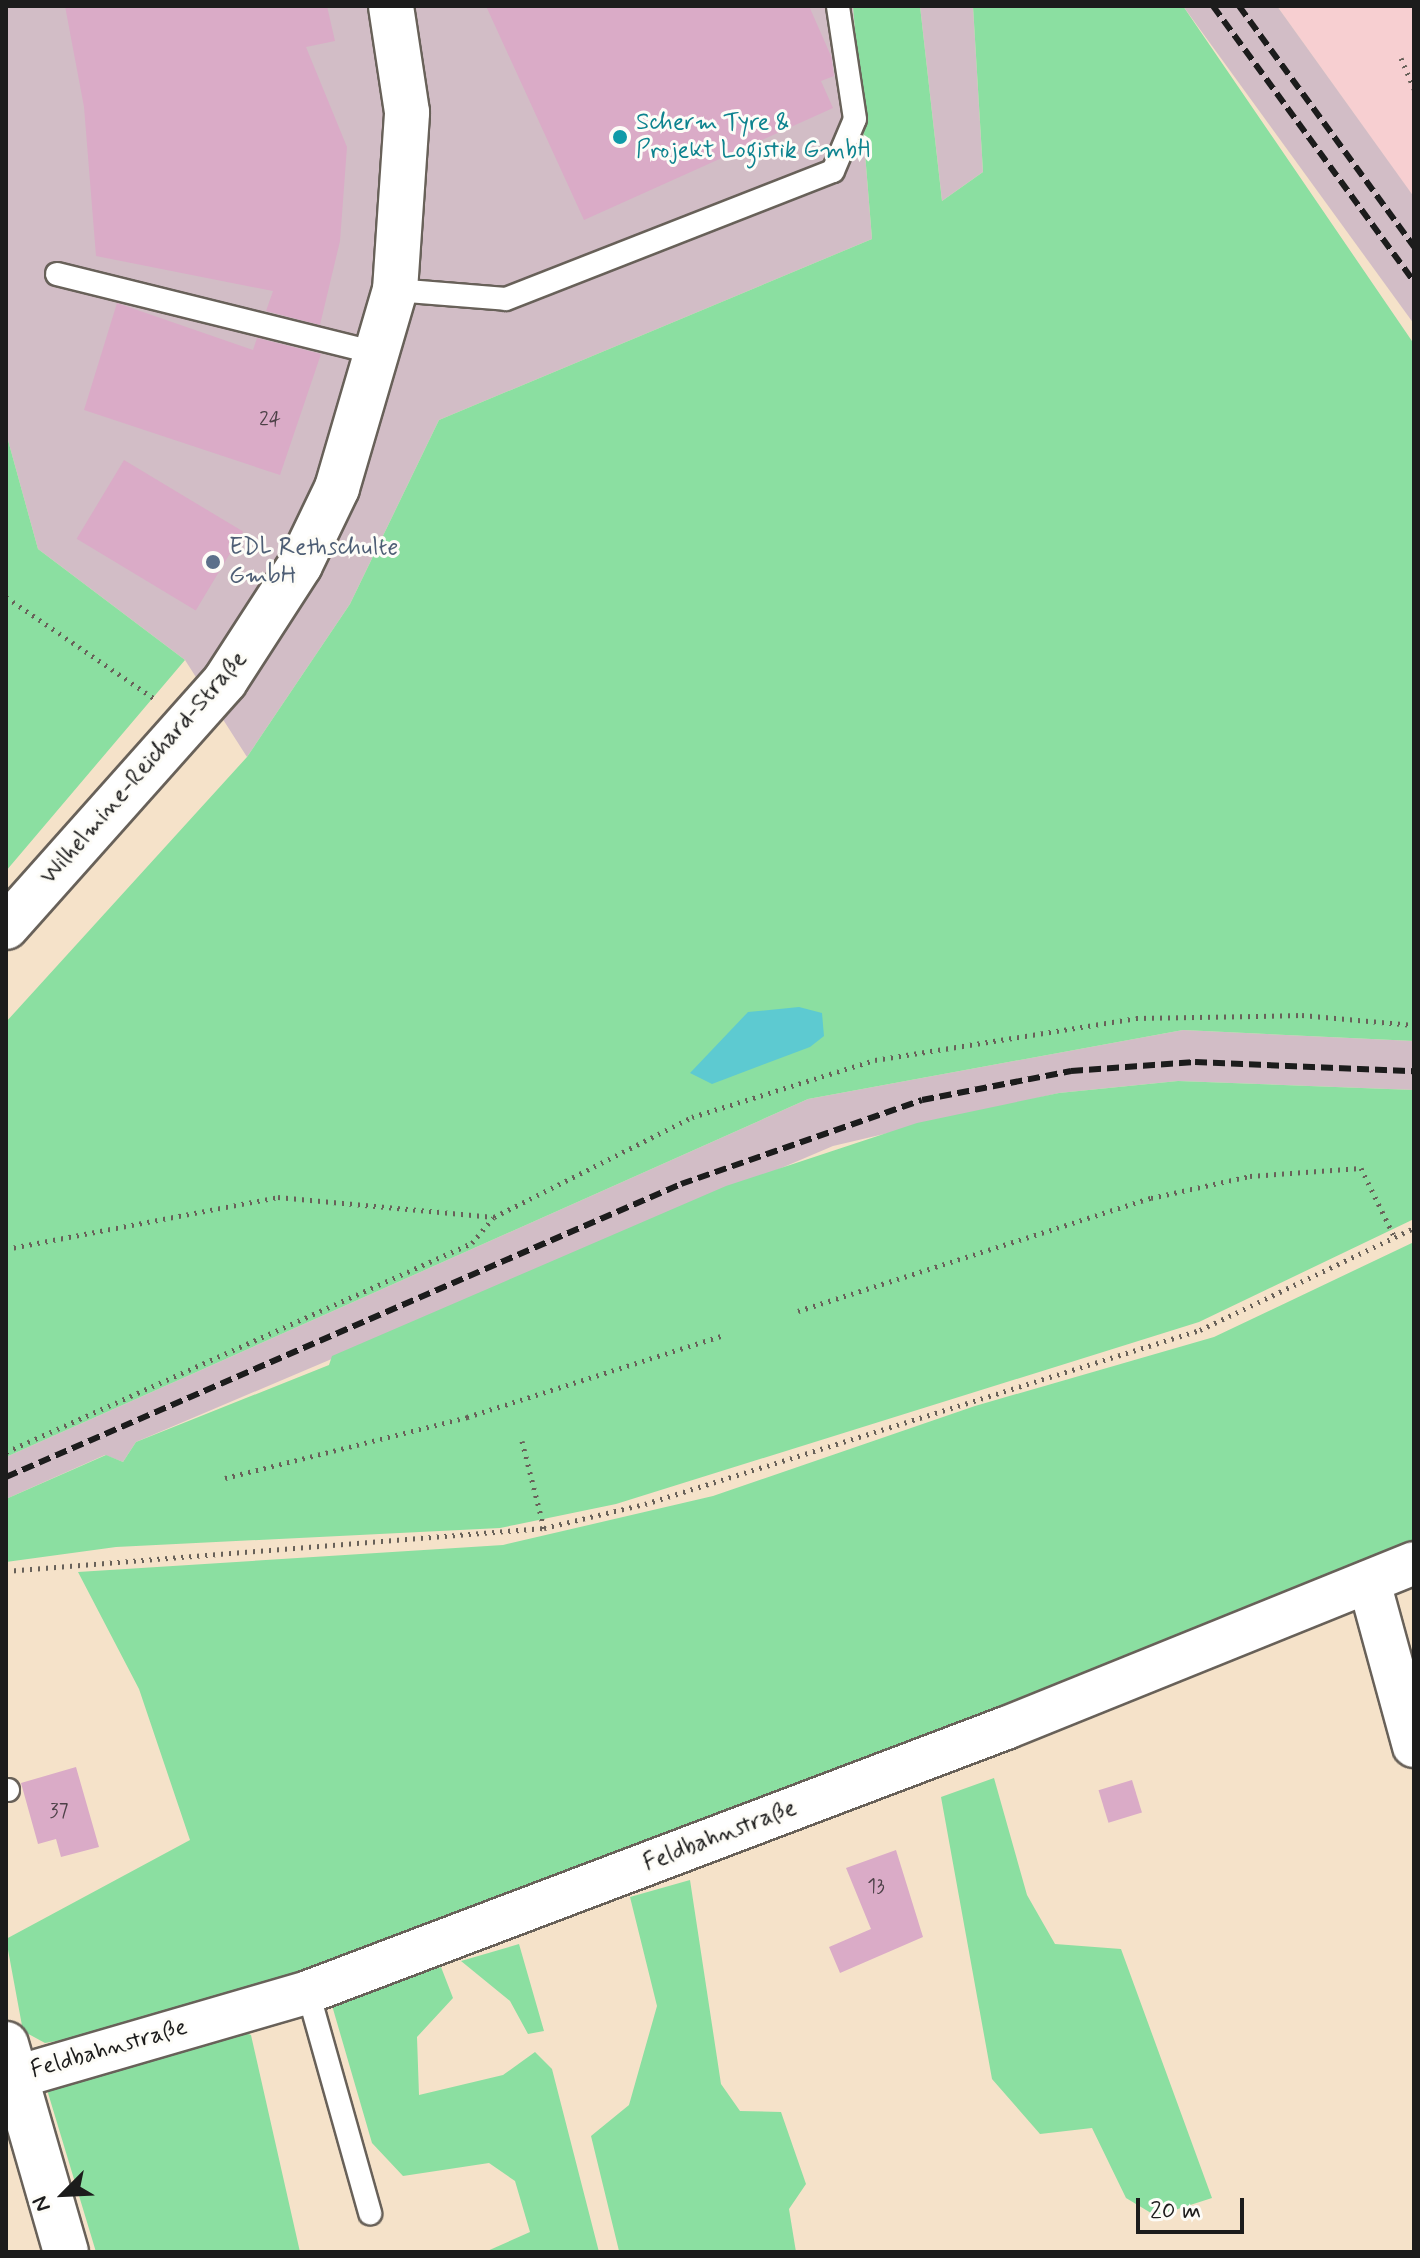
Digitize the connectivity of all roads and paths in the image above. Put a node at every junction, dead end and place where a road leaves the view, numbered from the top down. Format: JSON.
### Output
{"nodes":[{"id":1,"x":391,"y":6,"type":"edge"},
{"id":2,"x":838,"y":6,"type":"edge"},
{"id":3,"x":1401,"y":58,"type":"dead end"},
{"id":4,"x":1414,"y":89,"type":"edge"},
{"id":5,"x":57,"y":274,"type":"dead end"},
{"id":6,"x":395,"y":290,"type":"junction"},
{"id":7,"x":380,"y":354,"type":"junction"},
{"id":8,"x":6,"y":597,"type":"edge"},
{"id":9,"x":189,"y":722,"type":"junction"},
{"id":10,"x":6,"y":927,"type":"edge"},
{"id":11,"x":1414,"y":1025,"type":"edge"},
{"id":12,"x":494,"y":1217,"type":"junction"},
{"id":13,"x":1414,"y":1228,"type":"edge"},
{"id":14,"x":1395,"y":1238,"type":"junction"},
{"id":15,"x":6,"y":1249,"type":"edge"},
{"id":16,"x":798,"y":1311,"type":"dead end"},
{"id":17,"x":721,"y":1336,"type":"dead end"},
{"id":18,"x":522,"y":1441,"type":"dead end"},
{"id":19,"x":6,"y":1452,"type":"edge"},
{"id":20,"x":225,"y":1478,"type":"dead end"},
{"id":21,"x":544,"y":1528,"type":"junction"},
{"id":22,"x":1414,"y":1563,"type":"edge"},
{"id":23,"x":6,"y":1571,"type":"edge"},
{"id":24,"x":1369,"y":1582,"type":"junction"},
{"id":25,"x":1414,"y":1746,"type":"edge"},
{"id":26,"x":308,"y":1992,"type":"junction"},
{"id":27,"x":9,"y":2067,"type":"edge"},
{"id":28,"x":370,"y":2213,"type":"dead end"},
{"id":29,"x":66,"y":2252,"type":"edge"}],
"edges":[{"from":1,"to":6,"type":"street","name":"Wilhelmine-Reichard-Straße"},
{"from":2,"to":6,"type":"lane"},
{"from":3,"to":4,"type":"path"},
{"from":5,"to":7,"type":"lane"},
{"from":6,"to":7,"type":"street","name":"Wilhelmine-Reichard-Straße"},
{"from":7,"to":9,"type":"street","name":"Wilhelmine-Reichard-Straße"},
{"from":8,"to":9,"type":"path"},
{"from":9,"to":10,"type":"street","name":"Wilhelmine-Reichard-Straße"},
{"from":11,"to":12,"type":"path"},
{"from":12,"to":15,"type":"path"},
{"from":12,"to":19,"type":"path"},
{"from":13,"to":14,"type":"path"},
{"from":14,"to":16,"type":"path"},
{"from":14,"to":21,"type":"path"},
{"from":17,"to":20,"type":"path"},
{"from":18,"to":21,"type":"path"},
{"from":21,"to":23,"type":"path"},
{"from":22,"to":24,"type":"street","name":"Feldbahnstraße"},
{"from":24,"to":25,"type":"street"},
{"from":24,"to":26,"type":"street","name":"Feldbahnstraße"},
{"from":26,"to":27,"type":"street","name":"Feldbahnstraße"},
{"from":26,"to":28,"type":"lane"},
{"from":27,"to":29,"type":"street"}]}
